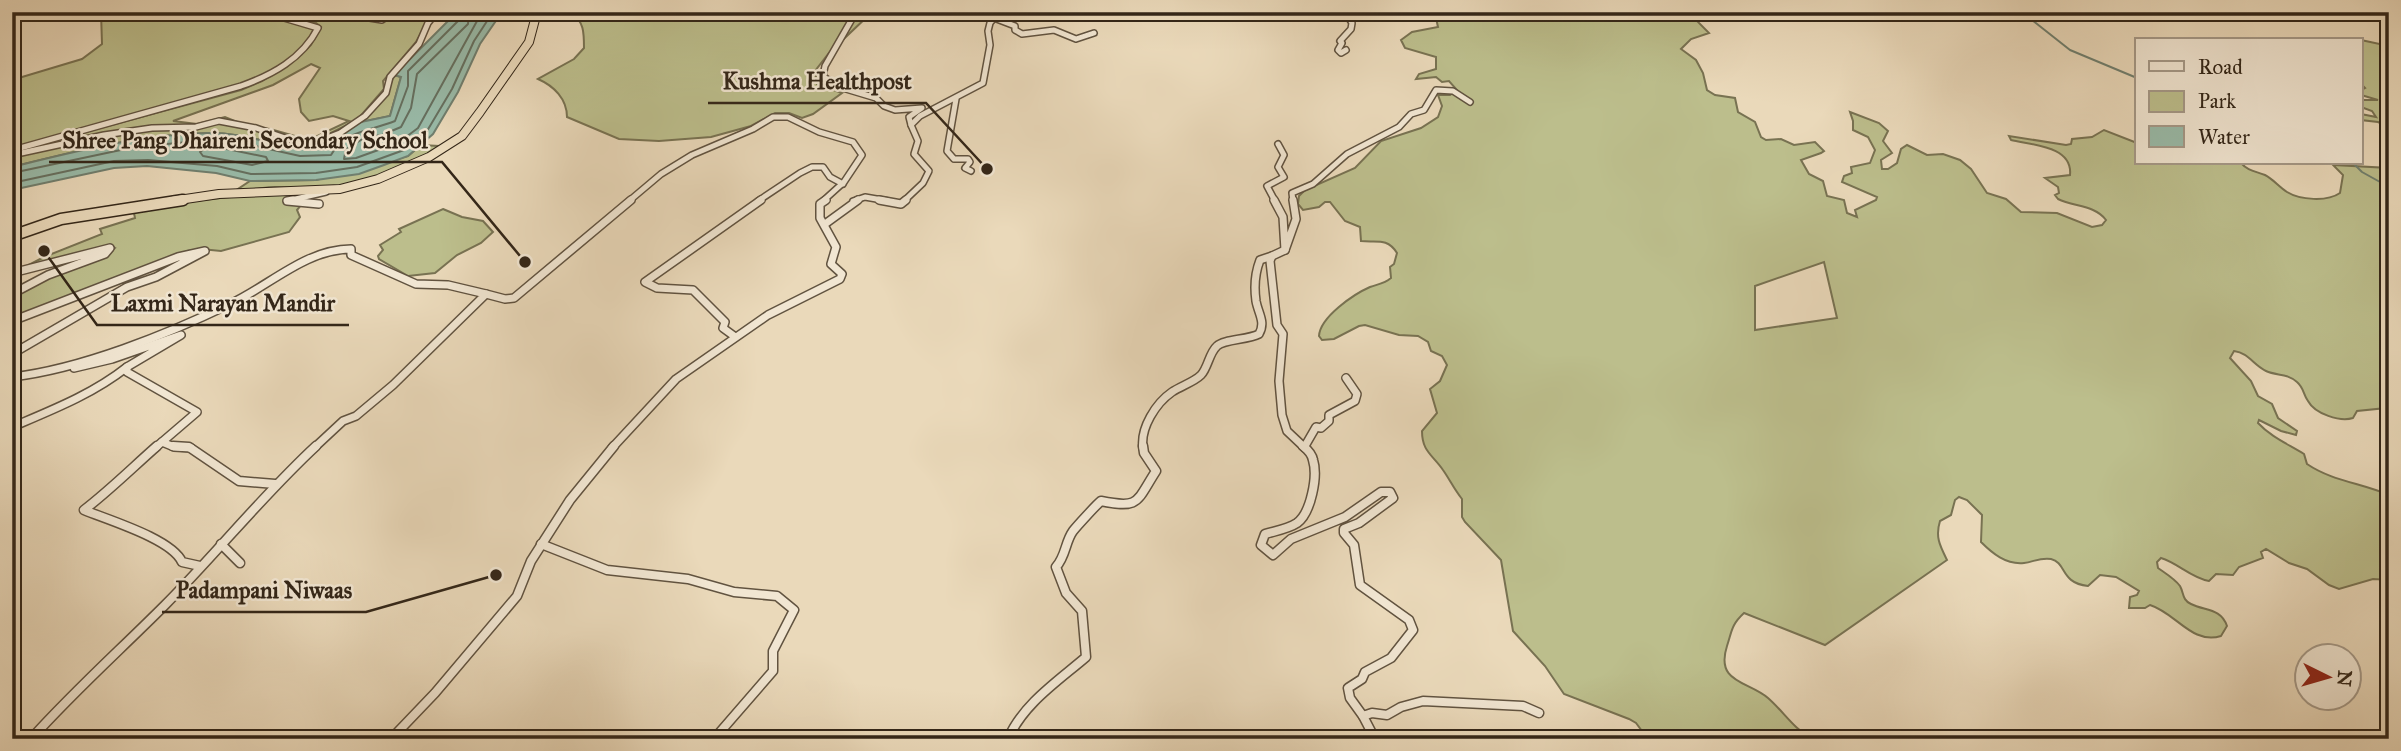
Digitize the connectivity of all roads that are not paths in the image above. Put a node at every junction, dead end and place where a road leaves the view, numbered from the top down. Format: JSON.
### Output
{"nodes":[{"id":1,"x":290,"y":12,"type":"edge"},
{"id":2,"x":332,"y":12,"type":"edge"},
{"id":3,"x":394,"y":12,"type":"edge"},
{"id":4,"x":437,"y":12,"type":"edge"},
{"id":5,"x":537,"y":12,"type":"edge"},
{"id":6,"x":856,"y":12,"type":"edge"},
{"id":7,"x":999,"y":12,"type":"edge"},
{"id":8,"x":1345,"y":12,"type":"edge"},
{"id":9,"x":994,"y":18,"type":"junction"},
{"id":10,"x":1094,"y":33,"type":"dead end"},
{"id":11,"x":1346,"y":50,"type":"dead end"},
{"id":12,"x":956,"y":99,"type":"junction"},
{"id":13,"x":1469,"y":102,"type":"dead end"},
{"id":14,"x":911,"y":125,"type":"junction"},
{"id":15,"x":1278,"y":144,"type":"dead end"},
{"id":16,"x":12,"y":152,"type":"edge"},
{"id":17,"x":971,"y":171,"type":"dead end"},
{"id":18,"x":843,"y":184,"type":"junction"},
{"id":19,"x":340,"y":189,"type":"junction"},
{"id":20,"x":319,"y":204,"type":"dead end"},
{"id":21,"x":825,"y":224,"type":"junction"},
{"id":22,"x":12,"y":236,"type":"edge"},
{"id":23,"x":1285,"y":250,"type":"junction"},
{"id":24,"x":1272,"y":256,"type":"junction"},
{"id":25,"x":12,"y":273,"type":"edge"},
{"id":26,"x":12,"y":294,"type":"edge"},
{"id":27,"x":485,"y":294,"type":"junction"},
{"id":28,"x":12,"y":321,"type":"edge"},
{"id":29,"x":734,"y":336,"type":"junction"},
{"id":30,"x":12,"y":354,"type":"edge"},
{"id":31,"x":60,"y":368,"type":"junction"},
{"id":32,"x":127,"y":368,"type":"junction"},
{"id":33,"x":12,"y":377,"type":"edge"},
{"id":34,"x":1346,"y":378,"type":"dead end"},
{"id":35,"x":12,"y":427,"type":"edge"},
{"id":36,"x":162,"y":442,"type":"junction"},
{"id":37,"x":1305,"y":446,"type":"junction"},
{"id":38,"x":275,"y":484,"type":"junction"},
{"id":39,"x":221,"y":544,"type":"junction"},
{"id":40,"x":541,"y":544,"type":"junction"},
{"id":41,"x":240,"y":563,"type":"dead end"},
{"id":42,"x":200,"y":566,"type":"junction"},
{"id":43,"x":1539,"y":713,"type":"dead end"},
{"id":44,"x":1363,"y":716,"type":"junction"},
{"id":45,"x":31,"y":739,"type":"edge"},
{"id":46,"x":391,"y":739,"type":"edge"},
{"id":47,"x":715,"y":739,"type":"edge"},
{"id":48,"x":1008,"y":739,"type":"edge"},
{"id":49,"x":1375,"y":739,"type":"edge"}],
"edges":[{"from":1,"to":16,"type":"street"},
{"from":2,"to":3,"type":"street"},
{"from":4,"to":16,"type":"street"},
{"from":5,"to":19,"type":"highway"},
{"from":6,"to":14,"type":"street"},
{"from":7,"to":9,"type":"street"},
{"from":8,"to":11,"type":"street"},
{"from":9,"to":10,"type":"street"},
{"from":9,"to":12,"type":"street"},
{"from":12,"to":14,"type":"street"},
{"from":12,"to":17,"type":"street"},
{"from":13,"to":23,"type":"street"},
{"from":14,"to":21,"type":"street"},
{"from":15,"to":23,"type":"street"},
{"from":18,"to":21,"type":"street"},
{"from":18,"to":27,"type":"street"},
{"from":18,"to":29,"type":"street"},
{"from":19,"to":20,"type":"street"},
{"from":19,"to":22,"type":"highway"},
{"from":21,"to":29,"type":"street"},
{"from":23,"to":24,"type":"street"},
{"from":24,"to":37,"type":"street"},
{"from":24,"to":48,"type":"street"},
{"from":25,"to":26,"type":"street"},
{"from":27,"to":31,"type":"street"},
{"from":27,"to":38,"type":"street"},
{"from":28,"to":30,"type":"street"},
{"from":29,"to":40,"type":"street"},
{"from":31,"to":32,"type":"street"},
{"from":31,"to":33,"type":"street"},
{"from":32,"to":35,"type":"street"},
{"from":32,"to":36,"type":"street"},
{"from":34,"to":37,"type":"street"},
{"from":36,"to":38,"type":"street"},
{"from":36,"to":42,"type":"street"},
{"from":37,"to":44,"type":"street"},
{"from":38,"to":39,"type":"street"},
{"from":39,"to":41,"type":"street"},
{"from":39,"to":42,"type":"street"},
{"from":40,"to":46,"type":"street"},
{"from":40,"to":47,"type":"street"},
{"from":42,"to":45,"type":"street"},
{"from":43,"to":44,"type":"street"},
{"from":44,"to":49,"type":"street"}]}
